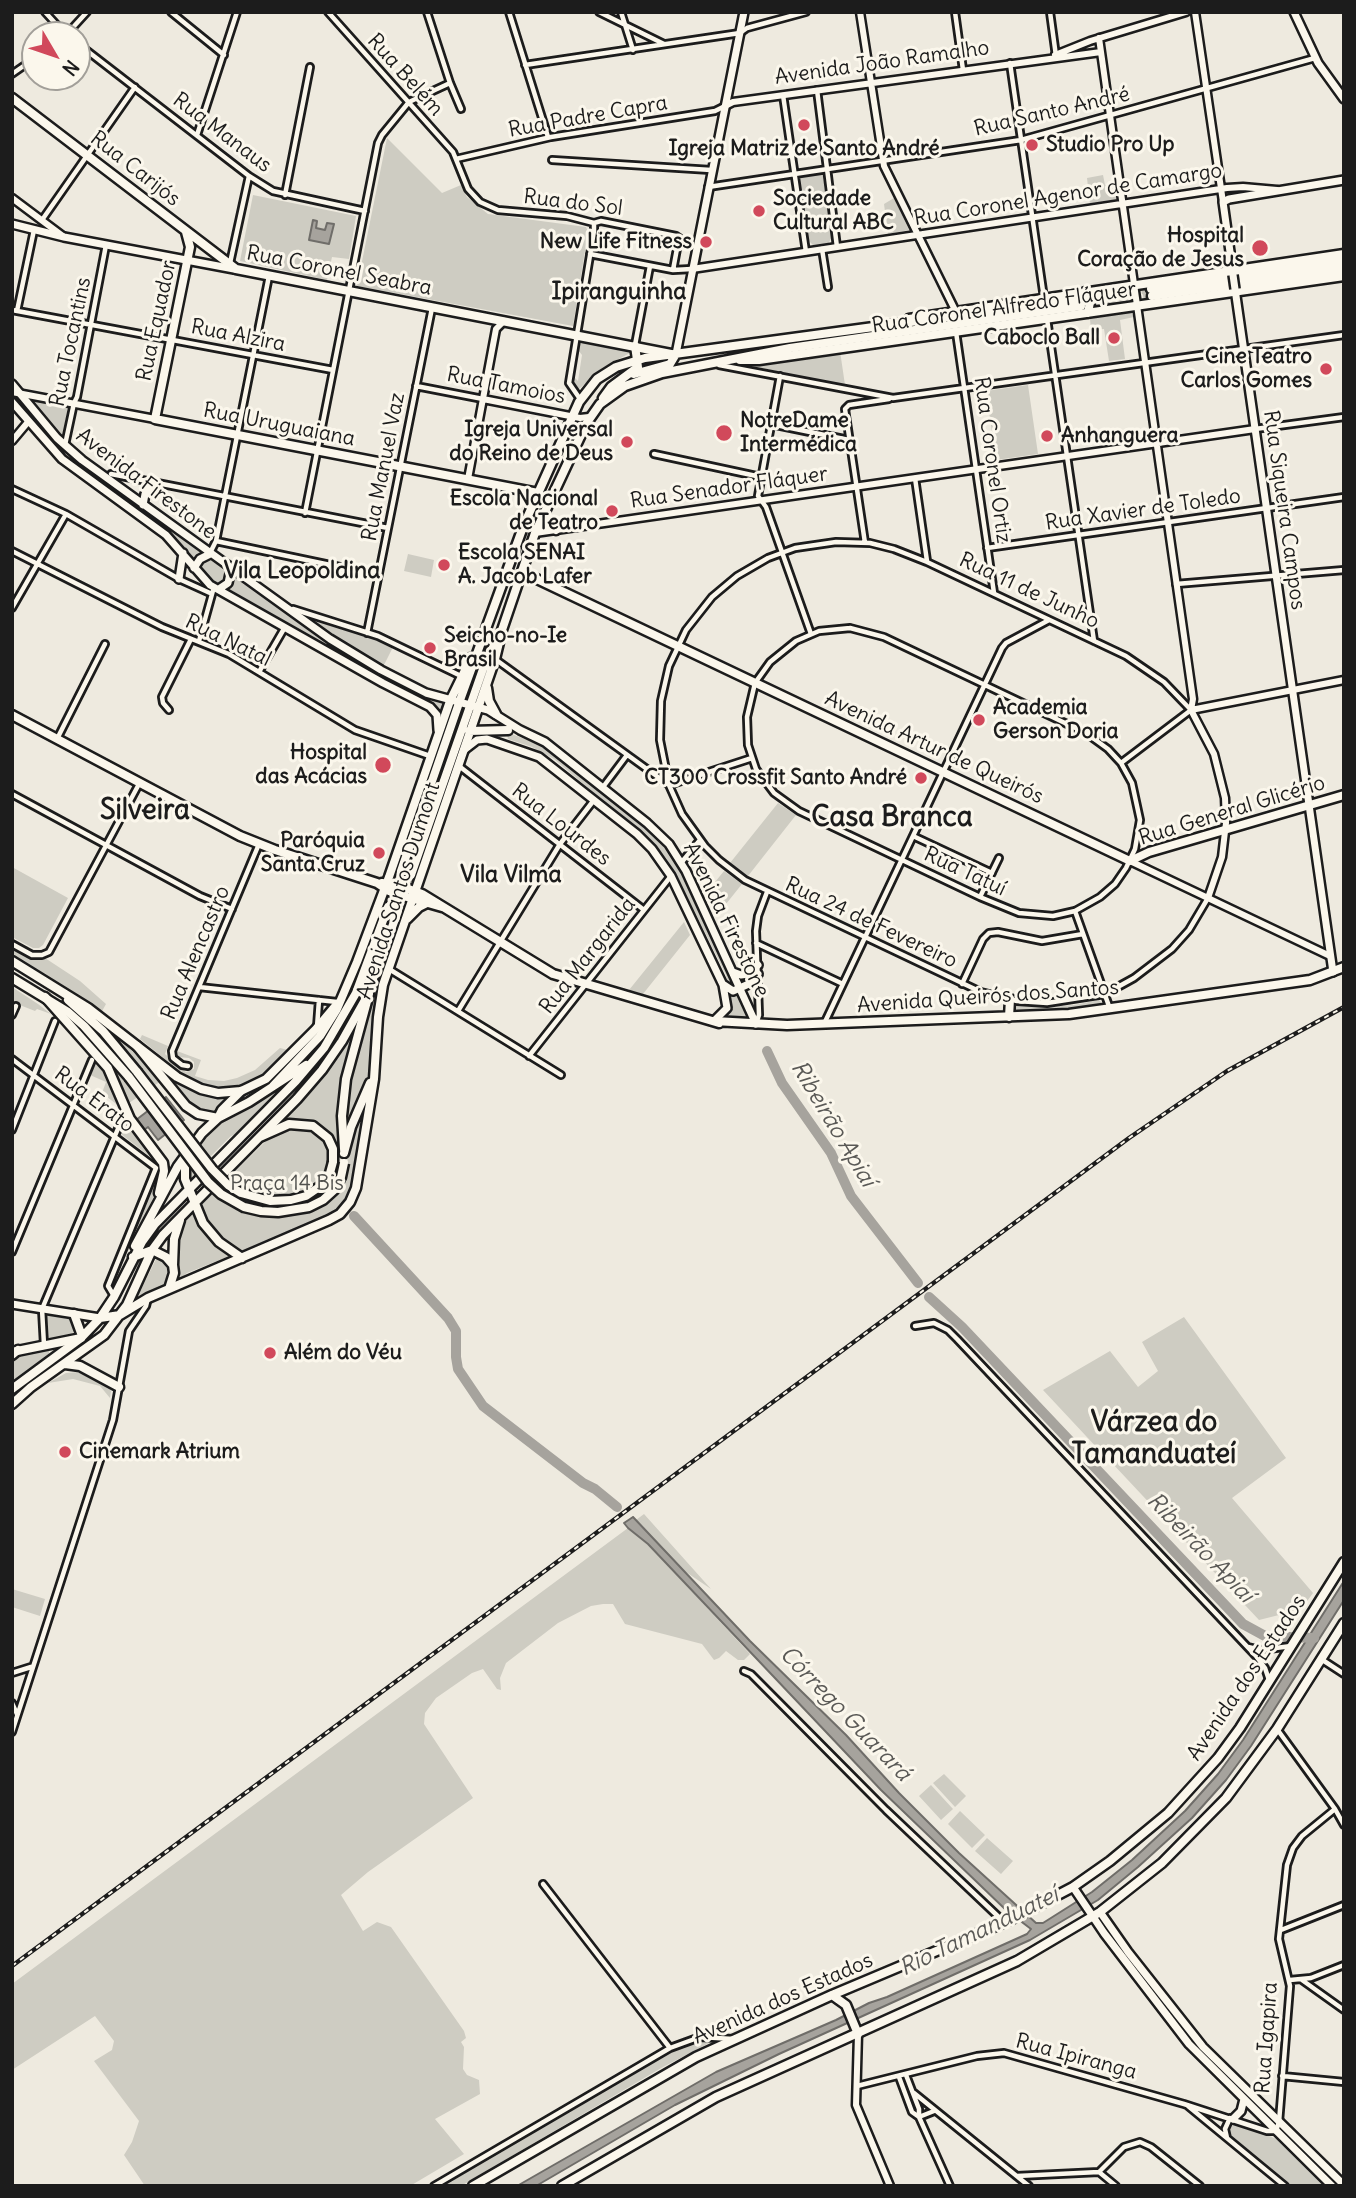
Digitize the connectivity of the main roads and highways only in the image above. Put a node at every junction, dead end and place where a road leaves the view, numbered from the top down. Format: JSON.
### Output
{"nodes":[{"id":1,"x":744,"y":12,"type":"edge"},
{"id":2,"x":1294,"y":12,"type":"edge"},
{"id":3,"x":12,"y":98,"type":"edge"},
{"id":4,"x":1344,"y":99,"type":"edge"},
{"id":5,"x":1344,"y":180,"type":"edge"},
{"id":6,"x":12,"y":224,"type":"edge"},
{"id":7,"x":185,"y":230,"type":"junction"},
{"id":8,"x":204,"y":244,"type":"junction"},
{"id":9,"x":190,"y":247,"type":"junction"},
{"id":10,"x":1344,"y":254,"type":"edge"},
{"id":11,"x":188,"y":260,"type":"junction"},
{"id":12,"x":1344,"y":261,"type":"edge"},
{"id":13,"x":233,"y":267,"type":"junction"},
{"id":14,"x":1344,"y":269,"type":"edge"},
{"id":15,"x":1233,"y":273,"type":"junction"},
{"id":16,"x":1344,"y":276,"type":"edge"},
{"id":17,"x":1235,"y":290,"type":"junction"},
{"id":18,"x":1084,"y":303,"type":"junction"},
{"id":19,"x":872,"y":326,"type":"junction"},
{"id":20,"x":635,"y":346,"type":"junction"},
{"id":21,"x":674,"y":354,"type":"junction"},
{"id":22,"x":638,"y":359,"type":"junction"},
{"id":23,"x":734,"y":359,"type":"junction"},
{"id":24,"x":668,"y":372,"type":"joint"},
{"id":25,"x":626,"y":377,"type":"junction"},
{"id":26,"x":12,"y":384,"type":"edge"},
{"id":27,"x":16,"y":392,"type":"edge"},
{"id":28,"x":12,"y":402,"type":"edge"},
{"id":29,"x":600,"y":404,"type":"junction"},
{"id":30,"x":155,"y":419,"type":"joint"},
{"id":31,"x":155,"y":483,"type":"road end"},
{"id":32,"x":538,"y":493,"type":"junction"},
{"id":33,"x":554,"y":494,"type":"junction"},
{"id":34,"x":143,"y":505,"type":"junction"},
{"id":35,"x":543,"y":517,"type":"junction"},
{"id":36,"x":556,"y":530,"type":"road end"},
{"id":37,"x":536,"y":533,"type":"junction"},
{"id":38,"x":520,"y":536,"type":"junction"},
{"id":39,"x":183,"y":552,"type":"junction"},
{"id":40,"x":209,"y":554,"type":"junction"},
{"id":41,"x":510,"y":561,"type":"junction"},
{"id":42,"x":194,"y":568,"type":"junction"},
{"id":43,"x":231,"y":569,"type":"junction"},
{"id":44,"x":522,"y":572,"type":"junction"},
{"id":45,"x":179,"y":579,"type":"road end"},
{"id":46,"x":214,"y":590,"type":"junction"},
{"id":47,"x":502,"y":630,"type":"junction"},
{"id":48,"x":482,"y":641,"type":"junction"},
{"id":49,"x":486,"y":686,"type":"junction"},
{"id":50,"x":454,"y":702,"type":"junction"},
{"id":51,"x":475,"y":706,"type":"junction"},
{"id":52,"x":496,"y":714,"type":"junction"},
{"id":53,"x":12,"y":715,"type":"edge"},
{"id":54,"x":508,"y":730,"type":"junction"},
{"id":55,"x":520,"y":730,"type":"junction"},
{"id":56,"x":466,"y":732,"type":"junction"},
{"id":57,"x":447,"y":739,"type":"junction"},
{"id":58,"x":437,"y":740,"type":"junction"},
{"id":59,"x":508,"y":744,"type":"junction"},
{"id":60,"x":464,"y":750,"type":"junction"},
{"id":61,"x":1344,"y":795,"type":"edge"},
{"id":62,"x":1308,"y":806,"type":"junction"},
{"id":63,"x":1130,"y":860,"type":"joint"},
{"id":64,"x":394,"y":862,"type":"junction"},
{"id":65,"x":401,"y":871,"type":"tunnel mouth"},
{"id":66,"x":421,"y":873,"type":"junction"},
{"id":67,"x":411,"y":875,"type":"tunnel mouth"},
{"id":68,"x":383,"y":885,"type":"junction"},
{"id":69,"x":413,"y":895,"type":"junction"},
{"id":70,"x":427,"y":904,"type":"junction"},
{"id":71,"x":388,"y":907,"type":"tunnel mouth"},
{"id":72,"x":442,"y":907,"type":"junction"},
{"id":73,"x":398,"y":911,"type":"tunnel mouth"},
{"id":74,"x":376,"y":912,"type":"junction"},
{"id":75,"x":405,"y":921,"type":"junction"},
{"id":76,"x":12,"y":961,"type":"edge"},
{"id":77,"x":1344,"y":967,"type":"edge"},
{"id":78,"x":733,"y":971,"type":"junction"},
{"id":79,"x":1333,"y":972,"type":"junction"},
{"id":80,"x":12,"y":978,"type":"edge"},
{"id":81,"x":372,"y":985,"type":"junction"},
{"id":82,"x":723,"y":985,"type":"junction"},
{"id":83,"x":53,"y":987,"type":"junction"},
{"id":84,"x":741,"y":988,"type":"junction"},
{"id":85,"x":45,"y":997,"type":"junction"},
{"id":86,"x":340,"y":999,"type":"junction"},
{"id":87,"x":1010,"y":999,"type":"road end"},
{"id":88,"x":1009,"y":1017,"type":"junction"},
{"id":89,"x":714,"y":1021,"type":"junction"},
{"id":90,"x":756,"y":1024,"type":"junction"},
{"id":91,"x":137,"y":1046,"type":"junction"},
{"id":92,"x":314,"y":1060,"type":"junction"},
{"id":93,"x":375,"y":1062,"type":"junction"},
{"id":94,"x":274,"y":1086,"type":"junction"},
{"id":95,"x":241,"y":1091,"type":"junction"},
{"id":96,"x":218,"y":1118,"type":"junction"},
{"id":97,"x":259,"y":1138,"type":"junction"},
{"id":98,"x":344,"y":1153,"type":"junction"},
{"id":99,"x":186,"y":1155,"type":"junction"},
{"id":100,"x":189,"y":1190,"type":"junction"},
{"id":101,"x":157,"y":1203,"type":"junction"},
{"id":102,"x":194,"y":1203,"type":"junction"},
{"id":103,"x":182,"y":1215,"type":"junction"},
{"id":104,"x":152,"y":1250,"type":"junction"},
{"id":105,"x":133,"y":1257,"type":"junction"},
{"id":106,"x":242,"y":1258,"type":"junction"},
{"id":107,"x":173,"y":1265,"type":"junction"},
{"id":108,"x":169,"y":1289,"type":"junction"},
{"id":109,"x":12,"y":1304,"type":"edge"},
{"id":110,"x":74,"y":1314,"type":"junction"},
{"id":111,"x":120,"y":1315,"type":"junction"},
{"id":112,"x":100,"y":1318,"type":"junction"},
{"id":113,"x":81,"y":1337,"type":"junction"},
{"id":114,"x":14,"y":1352,"type":"edge"},
{"id":115,"x":65,"y":1364,"type":"junction"},
{"id":116,"x":119,"y":1387,"type":"road end"},
{"id":117,"x":12,"y":1389,"type":"edge"},
{"id":118,"x":12,"y":1404,"type":"edge"},
{"id":119,"x":1344,"y":1562,"type":"edge"},
{"id":120,"x":1344,"y":1623,"type":"edge"},
{"id":121,"x":1075,"y":1891,"type":"junction"},
{"id":122,"x":1094,"y":1913,"type":"junction"},
{"id":123,"x":832,"y":1995,"type":"junction"},
{"id":124,"x":856,"y":2029,"type":"junction"},
{"id":125,"x":1247,"y":2097,"type":"junction"},
{"id":126,"x":1232,"y":2118,"type":"road end"},
{"id":127,"x":1344,"y":2185,"type":"edge"},
{"id":128,"x":473,"y":2186,"type":"edge"},
{"id":129,"x":562,"y":2186,"type":"edge"},
{"id":130,"x":1332,"y":2186,"type":"edge"}],
"edges":[{"from":1,"to":21,"type":"main road"},
{"from":2,"to":4,"type":"main road"},
{"from":3,"to":7,"type":"main road","name":"Rua Carijós"},
{"from":5,"to":15,"type":"main road","name":"Rua Siqueira Campos"},
{"from":6,"to":11,"type":"main road","name":"Rua Coronel Seabra"},
{"from":7,"to":8,"type":"main road","name":"Rua Carijós"},
{"from":7,"to":9,"type":"main road","name":"Rua Equador"},
{"from":8,"to":9,"type":"main road"},
{"from":8,"to":13,"type":"main road","name":"Rua Carijós"},
{"from":9,"to":11,"type":"main road","name":"Rua Equador"},
{"from":10,"to":15,"type":"main road","name":"Rua Coronel Alfredo Fláquer"},
{"from":11,"to":13,"type":"main road","name":"Rua Coronel Seabra"},
{"from":11,"to":30,"type":"main road","name":"Rua Equador"},
{"from":12,"to":14,"type":"main road"},
{"from":13,"to":20,"type":"main road","name":"Rua Coronel Seabra"},
{"from":15,"to":17,"type":"main road","name":"Rua Siqueira Campos","bridge":true},
{"from":15,"to":18,"type":"main road","name":"Rua Coronel Alfredo Fláquer"},
{"from":16,"to":17,"type":"main road","name":"Rua Coronel Alfredo Fláquer"},
{"from":17,"to":18,"type":"main road","name":"Rua Coronel Alfredo Fláquer"},
{"from":17,"to":62,"type":"main road","name":"Rua Siqueira Campos"},
{"from":18,"to":19,"type":"main road"},
{"from":18,"to":19,"type":"main road","name":"Rua Coronel Alfredo Fláquer"},
{"from":18,"to":23,"type":"main road"},
{"from":18,"to":23,"type":"main road","name":"Rua Coronel Alfredo Fláquer"},
{"from":19,"to":21,"type":"main road","name":"Rua Coronel Alfredo Fláquer"},
{"from":20,"to":21,"type":"main road","name":"Rua Coronel Seabra"},
{"from":20,"to":22,"type":"main road"},
{"from":21,"to":22,"type":"main road","name":"Avenida Santos Dumont"},
{"from":21,"to":25,"type":"main road"},
{"from":22,"to":25,"type":"main road"},
{"from":22,"to":32,"type":"main road","name":"Avenida Santos Dumont"},
{"from":23,"to":24,"type":"main road","name":"Rua Coronel Alfredo Fláquer"},
{"from":24,"to":29,"type":"main road","name":"Avenida Santos Dumont"},
{"from":25,"to":29,"type":"main road"},
{"from":26,"to":27,"type":"main road","name":"Avenida Firestone"},
{"from":27,"to":34,"type":"main road","name":"Avenida Firestone"},
{"from":28,"to":39,"type":"main road","name":"Avenida Firestone"},
{"from":29,"to":33,"type":"main road","name":"Avenida Santos Dumont"},
{"from":30,"to":32,"type":"main road","name":"Rua Uruguaiana"},
{"from":31,"to":34,"type":"main road"},
{"from":32,"to":33,"type":"main road","name":"Rua Uruguaiana"},
{"from":32,"to":38,"type":"main road","name":"Avenida Santos Dumont"},
{"from":33,"to":35,"type":"main road","name":"Avenida Santos Dumont"},
{"from":34,"to":40,"type":"main road","name":"Avenida Firestone"},
{"from":35,"to":36,"type":"main road"},
{"from":35,"to":37,"type":"main road","name":"Avenida Santos Dumont"},
{"from":37,"to":38,"type":"main road"},
{"from":37,"to":44,"type":"main road","name":"Avenida Santos Dumont"},
{"from":38,"to":41,"type":"main road","name":"Avenida Santos Dumont"},
{"from":39,"to":42,"type":"main road","name":"Avenida Firestone"},
{"from":39,"to":45,"type":"main road"},
{"from":40,"to":42,"type":"main road"},
{"from":40,"to":43,"type":"main road","name":"Avenida Firestone"},
{"from":41,"to":44,"type":"main road","name":"Avenida Artur de Queirós"},
{"from":41,"to":48,"type":"main road","name":"Avenida Santos Dumont"},
{"from":42,"to":46,"type":"main road","name":"Avenida Firestone"},
{"from":43,"to":46,"type":"main road"},
{"from":43,"to":50,"type":"main road","name":"Avenida Firestone"},
{"from":44,"to":47,"type":"main road","name":"Avenida Santos Dumont"},
{"from":44,"to":63,"type":"main road","name":"Avenida Artur de Queirós"},
{"from":46,"to":58,"type":"main road","name":"Avenida Firestone"},
{"from":47,"to":49,"type":"main road","name":"Avenida Santos Dumont"},
{"from":47,"to":51,"type":"main road","name":"Avenida Santos Dumont"},
{"from":48,"to":50,"type":"main road","name":"Avenida Santos Dumont"},
{"from":48,"to":50,"type":"main road","name":"Avenida Santos Dumont"},
{"from":49,"to":51,"type":"main road","name":"Avenida Santos Dumont"},
{"from":49,"to":52,"type":"main road"},
{"from":50,"to":51,"type":"main road","name":"Avenida Firestone"},
{"from":50,"to":57,"type":"main road","name":"Avenida Santos Dumont"},
{"from":50,"to":58,"type":"main road","name":"Avenida Santos Dumont"},
{"from":51,"to":52,"type":"main road","name":"Avenida Firestone"},
{"from":51,"to":56,"type":"main road","name":"Avenida Santos Dumont"},
{"from":52,"to":55,"type":"main road","name":"Avenida Firestone"},
{"from":53,"to":68,"type":"main road","name":"Avenida Queirós dos Santos"},
{"from":54,"to":55,"type":"main road"},
{"from":54,"to":56,"type":"main road"},
{"from":54,"to":59,"type":"main road"},
{"from":55,"to":78,"type":"main road","name":"Avenida Firestone"},
{"from":56,"to":57,"type":"main road"},
{"from":56,"to":60,"type":"main road","name":"Avenida Santos Dumont"},
{"from":56,"to":67,"type":"main road","name":"Avenida Santos Dumont"},
{"from":57,"to":65,"type":"main road","name":"Avenida Santos Dumont"},
{"from":58,"to":64,"type":"main road","name":"Avenida Santos Dumont"},
{"from":59,"to":60,"type":"main road","name":"Avenida Firestone"},
{"from":59,"to":82,"type":"main road","name":"Avenida Firestone"},
{"from":60,"to":66,"type":"main road","name":"Avenida Santos Dumont"},
{"from":61,"to":62,"type":"main road","name":"Rua General Glicério"},
{"from":62,"to":63,"type":"main road","name":"Rua General Glicério"},
{"from":62,"to":79,"type":"main road","name":"Rua Siqueira Campos"},
{"from":64,"to":66,"type":"main road"},
{"from":64,"to":68,"type":"main road","name":"Avenida Santos Dumont"},
{"from":66,"to":69,"type":"main road","name":"Avenida Santos Dumont"},
{"from":68,"to":69,"type":"main road","name":"Avenida Queirós dos Santos"},
{"from":68,"to":74,"type":"main road","name":"Avenida Santos Dumont"},
{"from":69,"to":70,"type":"main road","name":"Avenida Queirós dos Santos"},
{"from":69,"to":72,"type":"main road","name":"Avenida Queirós dos Santos"},
{"from":69,"to":75,"type":"main road","name":"Avenida Santos Dumont"},
{"from":70,"to":72,"type":"main road","name":"Avenida Queirós dos Santos"},
{"from":70,"to":75,"type":"main road"},
{"from":71,"to":92,"type":"main road","name":"Avenida Santos Dumont"},
{"from":72,"to":89,"type":"main road","name":"Avenida Queirós dos Santos"},
{"from":73,"to":81,"type":"main road","name":"Avenida Santos Dumont"},
{"from":74,"to":75,"type":"main road"},
{"from":74,"to":86,"type":"main road","name":"Avenida Santos Dumont"},
{"from":75,"to":93,"type":"main road","name":"Avenida Santos Dumont"},
{"from":76,"to":83,"type":"main road"},
{"from":77,"to":79,"type":"main road","name":"Avenida Queirós dos Santos"},
{"from":78,"to":84,"type":"main road","name":"Avenida Firestone"},
{"from":78,"to":84,"type":"main road"},
{"from":79,"to":88,"type":"main road","name":"Avenida Queirós dos Santos"},
{"from":80,"to":85,"type":"main road"},
{"from":81,"to":97,"type":"main road","name":"Avenida Santos Dumont"},
{"from":81,"to":98,"type":"main road"},
{"from":82,"to":84,"type":"main road"},
{"from":82,"to":89,"type":"main road","name":"Avenida Firestone"},
{"from":83,"to":91,"type":"main road"},
{"from":83,"to":97,"type":"main road","bridge":true},
{"from":84,"to":90,"type":"main road","name":"Avenida Firestone"},
{"from":85,"to":98,"type":"main road","bridge":true},
{"from":85,"to":101,"type":"main road"},
{"from":86,"to":94,"type":"main road"},
{"from":86,"to":95,"type":"main road"},
{"from":87,"to":88,"type":"main road"},
{"from":88,"to":90,"type":"main road","name":"Avenida Queirós dos Santos"},
{"from":89,"to":90,"type":"main road","name":"Avenida Queirós dos Santos"},
{"from":91,"to":95,"type":"main road"},
{"from":91,"to":96,"type":"main road"},
{"from":92,"to":94,"type":"main road"},
{"from":92,"to":100,"type":"main road","name":"Avenida Santos Dumont"},
{"from":93,"to":98,"type":"main road"},
{"from":93,"to":106,"type":"main road","name":"Avenida Santos Dumont"},
{"from":94,"to":96,"type":"main road"},
{"from":95,"to":96,"type":"main road"},
{"from":96,"to":99,"type":"main road"},
{"from":97,"to":102,"type":"main road","name":"Avenida Santos Dumont"},
{"from":99,"to":100,"type":"main road"},
{"from":99,"to":101,"type":"main road"},
{"from":100,"to":102,"type":"main road"},
{"from":100,"to":105,"type":"main road","name":"Avenida Santos Dumont"},
{"from":101,"to":105,"type":"main road"},
{"from":102,"to":103,"type":"main road","name":"Avenida Santos Dumont"},
{"from":102,"to":106,"type":"main road"},
{"from":103,"to":104,"type":"main road","name":"Avenida Santos Dumont"},
{"from":103,"to":107,"type":"main road"},
{"from":104,"to":105,"type":"main road"},
{"from":104,"to":107,"type":"main road"},
{"from":104,"to":111,"type":"main road","name":"Avenida Santos Dumont"},
{"from":105,"to":112,"type":"main road","name":"Avenida Santos Dumont"},
{"from":106,"to":108,"type":"main road"},
{"from":107,"to":108,"type":"main road"},
{"from":108,"to":111,"type":"main road"},
{"from":109,"to":110,"type":"main road"},
{"from":110,"to":112,"type":"main road"},
{"from":110,"to":113,"type":"main road"},
{"from":111,"to":112,"type":"main road"},
{"from":111,"to":115,"type":"main road"},
{"from":112,"to":113,"type":"main road","name":"Avenida Santos Dumont"},
{"from":113,"to":114,"type":"main road"},
{"from":113,"to":117,"type":"main road","name":"Avenida Santos Dumont"},
{"from":115,"to":116,"type":"main road"},
{"from":115,"to":118,"type":"main road"},
{"from":119,"to":121,"type":"main road","name":"Avenida dos Estados"},
{"from":120,"to":122,"type":"main road"},
{"from":121,"to":122,"type":"main road"},
{"from":121,"to":123,"type":"main road","name":"Avenida dos Estados"},
{"from":122,"to":124,"type":"main road"},
{"from":122,"to":125,"type":"main road"},
{"from":123,"to":124,"type":"main road"},
{"from":123,"to":128,"type":"main road","name":"Avenida dos Estados"},
{"from":124,"to":129,"type":"main road"},
{"from":125,"to":126,"type":"main road"},
{"from":125,"to":127,"type":"main road"},
{"from":125,"to":130,"type":"main road"}]}
